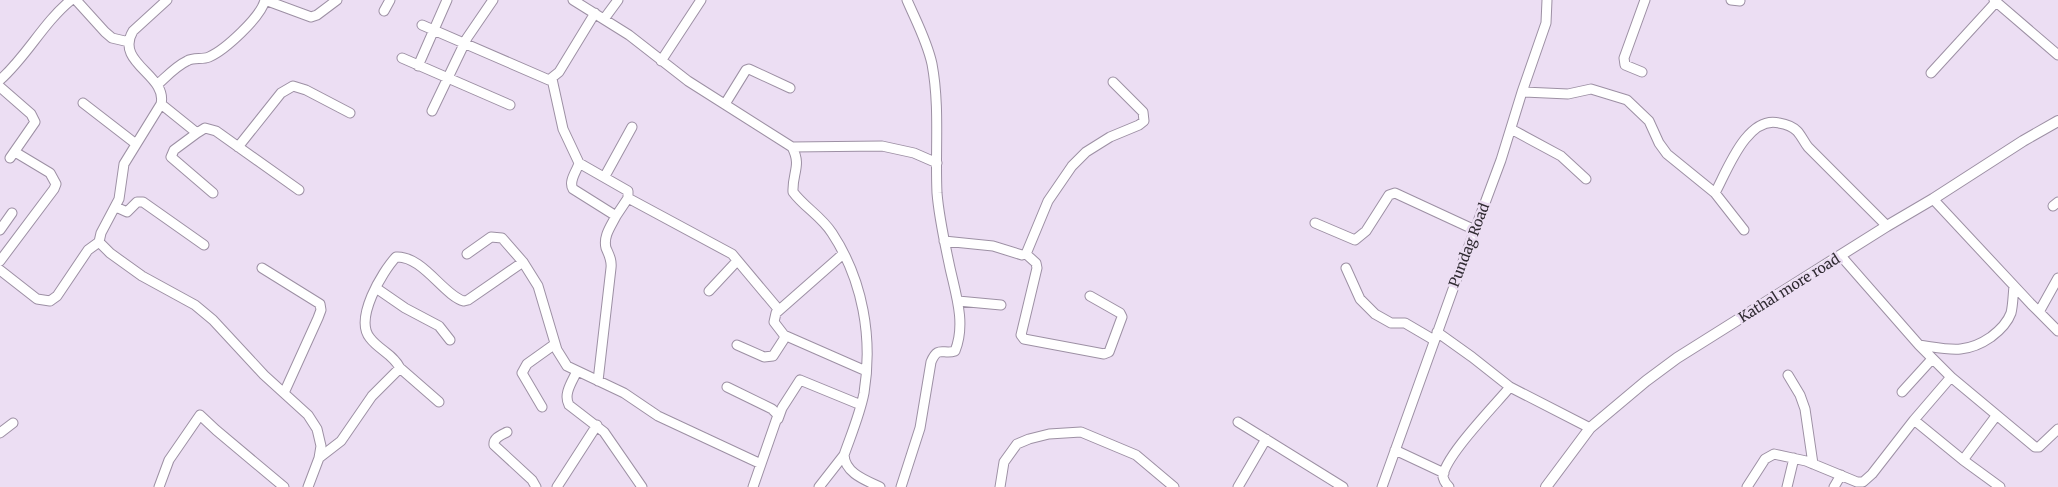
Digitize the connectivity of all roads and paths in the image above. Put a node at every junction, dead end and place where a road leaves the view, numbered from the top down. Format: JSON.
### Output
{"nodes":[{"id":1,"x":71,"y":0,"type":"edge"},
{"id":2,"x":76,"y":0,"type":"edge"},
{"id":3,"x":166,"y":0,"type":"edge"},
{"id":4,"x":337,"y":0,"type":"edge"},
{"id":5,"x":390,"y":0,"type":"edge"},
{"id":6,"x":447,"y":0,"type":"edge"},
{"id":7,"x":493,"y":0,"type":"edge"},
{"id":8,"x":574,"y":0,"type":"edge"},
{"id":9,"x":618,"y":0,"type":"edge"},
{"id":10,"x":701,"y":0,"type":"edge"},
{"id":11,"x":907,"y":0,"type":"edge"},
{"id":12,"x":1547,"y":0,"type":"edge"},
{"id":13,"x":1645,"y":0,"type":"edge"},
{"id":14,"x":1995,"y":1,"type":"edge"},
{"id":15,"x":384,"y":11,"type":"dead end"},
{"id":16,"x":595,"y":13,"type":"junction"},
{"id":17,"x":604,"y":19,"type":"junction"},
{"id":18,"x":422,"y":24,"type":"dead end"},
{"id":19,"x":434,"y":30,"type":"junction"},
{"id":20,"x":129,"y":42,"type":"junction"},
{"id":21,"x":465,"y":44,"type":"junction"},
{"id":22,"x":2058,"y":55,"type":"edge"},
{"id":23,"x":402,"y":58,"type":"dead end"},
{"id":24,"x":661,"y":61,"type":"junction"},
{"id":25,"x":418,"y":66,"type":"junction"},
{"id":26,"x":1642,"y":72,"type":"dead end"},
{"id":27,"x":1931,"y":73,"type":"dead end"},
{"id":28,"x":447,"y":79,"type":"junction"},
{"id":29,"x":552,"y":79,"type":"junction"},
{"id":30,"x":0,"y":80,"type":"edge"},
{"id":31,"x":1113,"y":82,"type":"dead end"},
{"id":32,"x":157,"y":85,"type":"junction"},
{"id":33,"x":0,"y":87,"type":"edge"},
{"id":34,"x":790,"y":88,"type":"dead end"},
{"id":35,"x":1522,"y":92,"type":"junction"},
{"id":36,"x":83,"y":103,"type":"dead end"},
{"id":37,"x":162,"y":104,"type":"junction"},
{"id":38,"x":725,"y":104,"type":"junction"},
{"id":39,"x":510,"y":105,"type":"dead end"},
{"id":40,"x":432,"y":111,"type":"dead end"},
{"id":41,"x":350,"y":113,"type":"dead end"},
{"id":42,"x":2058,"y":121,"type":"edge"},
{"id":43,"x":632,"y":126,"type":"dead end"},
{"id":44,"x":1511,"y":129,"type":"junction"},
{"id":45,"x":197,"y":132,"type":"junction"},
{"id":46,"x":136,"y":144,"type":"junction"},
{"id":47,"x":238,"y":147,"type":"junction"},
{"id":48,"x":792,"y":147,"type":"junction"},
{"id":49,"x":579,"y":162,"type":"junction"},
{"id":50,"x":937,"y":164,"type":"junction"},
{"id":51,"x":605,"y":176,"type":"junction"},
{"id":52,"x":1586,"y":179,"type":"dead end"},
{"id":53,"x":300,"y":190,"type":"dead end"},
{"id":54,"x":213,"y":193,"type":"dead end"},
{"id":55,"x":1715,"y":193,"type":"junction"},
{"id":56,"x":628,"y":198,"type":"junction"},
{"id":57,"x":1933,"y":199,"type":"junction"},
{"id":58,"x":116,"y":207,"type":"junction"},
{"id":59,"x":12,"y":213,"type":"dead end"},
{"id":60,"x":616,"y":216,"type":"junction"},
{"id":61,"x":1315,"y":223,"type":"dead end"},
{"id":62,"x":1887,"y":226,"type":"junction"},
{"id":63,"x":0,"y":230,"type":"edge"},
{"id":64,"x":1475,"y":230,"type":"junction"},
{"id":65,"x":1744,"y":230,"type":"dead end"},
{"id":66,"x":944,"y":241,"type":"junction"},
{"id":67,"x":100,"y":242,"type":"junction"},
{"id":68,"x":204,"y":245,"type":"dead end"},
{"id":69,"x":467,"y":254,"type":"dead end"},
{"id":70,"x":843,"y":254,"type":"junction"},
{"id":71,"x":1026,"y":254,"type":"junction"},
{"id":72,"x":1841,"y":256,"type":"junction"},
{"id":73,"x":0,"y":261,"type":"edge"},
{"id":74,"x":737,"y":261,"type":"junction"},
{"id":75,"x":523,"y":262,"type":"junction"},
{"id":76,"x":262,"y":268,"type":"dead end"},
{"id":77,"x":1346,"y":268,"type":"dead end"},
{"id":78,"x":0,"y":270,"type":"edge"},
{"id":79,"x":2058,"y":278,"type":"edge"},
{"id":80,"x":2014,"y":286,"type":"junction"},
{"id":81,"x":376,"y":288,"type":"junction"},
{"id":82,"x":709,"y":291,"type":"dead end"},
{"id":83,"x":1090,"y":296,"type":"dead end"},
{"id":84,"x":958,"y":301,"type":"junction"},
{"id":85,"x":1001,"y":305,"type":"dead end"},
{"id":86,"x":779,"y":310,"type":"junction"},
{"id":87,"x":2039,"y":312,"type":"junction"},
{"id":88,"x":2058,"y":331,"type":"edge"},
{"id":89,"x":784,"y":335,"type":"junction"},
{"id":90,"x":1436,"y":336,"type":"junction"},
{"id":91,"x":450,"y":340,"type":"dead end"},
{"id":92,"x":555,"y":344,"type":"junction"},
{"id":93,"x":737,"y":345,"type":"dead end"},
{"id":94,"x":1919,"y":345,"type":"junction"},
{"id":95,"x":1932,"y":358,"type":"junction"},
{"id":96,"x":400,"y":368,"type":"junction"},
{"id":97,"x":577,"y":371,"type":"junction"},
{"id":98,"x":866,"y":371,"type":"junction"},
{"id":99,"x":1788,"y":375,"type":"dead end"},
{"id":100,"x":1951,"y":377,"type":"junction"},
{"id":101,"x":598,"y":381,"type":"junction"},
{"id":102,"x":727,"y":387,"type":"dead end"},
{"id":103,"x":1510,"y":387,"type":"junction"},
{"id":104,"x":1902,"y":392,"type":"dead end"},
{"id":105,"x":284,"y":393,"type":"junction"},
{"id":106,"x":439,"y":402,"type":"dead end"},
{"id":107,"x":861,"y":405,"type":"junction"},
{"id":108,"x":542,"y":407,"type":"dead end"},
{"id":109,"x":1996,"y":416,"type":"junction"},
{"id":110,"x":778,"y":419,"type":"junction"},
{"id":111,"x":1914,"y":420,"type":"junction"},
{"id":112,"x":1238,"y":422,"type":"dead end"},
{"id":113,"x":13,"y":423,"type":"dead end"},
{"id":114,"x":597,"y":425,"type":"junction"},
{"id":115,"x":1590,"y":428,"type":"junction"},
{"id":116,"x":2058,"y":429,"type":"edge"},
{"id":117,"x":507,"y":432,"type":"dead end"},
{"id":118,"x":0,"y":433,"type":"edge"},
{"id":119,"x":1266,"y":439,"type":"junction"},
{"id":120,"x":1395,"y":450,"type":"junction"},
{"id":121,"x":844,"y":455,"type":"junction"},
{"id":122,"x":319,"y":458,"type":"junction"},
{"id":123,"x":1794,"y":458,"type":"junction"},
{"id":124,"x":1963,"y":460,"type":"junction"},
{"id":125,"x":761,"y":464,"type":"junction"},
{"id":126,"x":1813,"y":464,"type":"junction"},
{"id":127,"x":1444,"y":473,"type":"junction"},
{"id":128,"x":1841,"y":475,"type":"junction"},
{"id":129,"x":1865,"y":484,"type":"edge"},
{"id":130,"x":159,"y":487,"type":"edge"},
{"id":131,"x":284,"y":487,"type":"edge"},
{"id":132,"x":308,"y":487,"type":"edge"},
{"id":133,"x":536,"y":487,"type":"edge"},
{"id":134,"x":557,"y":487,"type":"edge"},
{"id":135,"x":642,"y":487,"type":"edge"},
{"id":136,"x":753,"y":487,"type":"edge"},
{"id":137,"x":819,"y":487,"type":"edge"},
{"id":138,"x":880,"y":487,"type":"edge"},
{"id":139,"x":901,"y":487,"type":"edge"},
{"id":140,"x":1000,"y":487,"type":"edge"},
{"id":141,"x":1174,"y":487,"type":"edge"},
{"id":142,"x":1238,"y":487,"type":"edge"},
{"id":143,"x":1343,"y":487,"type":"edge"},
{"id":144,"x":1382,"y":487,"type":"edge"},
{"id":145,"x":1449,"y":487,"type":"edge"},
{"id":146,"x":1546,"y":487,"type":"edge"},
{"id":147,"x":1747,"y":487,"type":"edge"},
{"id":148,"x":1787,"y":487,"type":"edge"},
{"id":149,"x":1834,"y":487,"type":"edge"},
{"id":150,"x":2000,"y":487,"type":"edge"}],
"edges":[{"from":1,"to":30,"type":"street"},
{"from":2,"to":20,"type":"street"},
{"from":3,"to":20,"type":"street"},
{"from":4,"to":32,"type":"street"},
{"from":5,"to":15,"type":"street"},
{"from":6,"to":19,"type":"street"},
{"from":7,"to":21,"type":"street"},
{"from":8,"to":16,"type":"street"},
{"from":9,"to":17,"type":"street"},
{"from":10,"to":24,"type":"street"},
{"from":11,"to":50,"type":"street"},
{"from":12,"to":35,"type":"street","name":"Pundag Road"},
{"from":13,"to":26,"type":"street"},
{"from":14,"to":22,"type":"street"},
{"from":14,"to":27,"type":"street"},
{"from":16,"to":17,"type":"street"},
{"from":16,"to":29,"type":"street"},
{"from":17,"to":24,"type":"street"},
{"from":18,"to":19,"type":"street"},
{"from":19,"to":21,"type":"street"},
{"from":19,"to":25,"type":"street"},
{"from":20,"to":32,"type":"street"},
{"from":21,"to":28,"type":"street"},
{"from":21,"to":29,"type":"street"},
{"from":23,"to":25,"type":"street"},
{"from":24,"to":38,"type":"street"},
{"from":25,"to":28,"type":"street"},
{"from":28,"to":39,"type":"street"},
{"from":28,"to":40,"type":"street"},
{"from":29,"to":49,"type":"street"},
{"from":31,"to":71,"type":"street"},
{"from":32,"to":37,"type":"street"},
{"from":33,"to":73,"type":"street"},
{"from":34,"to":38,"type":"street"},
{"from":35,"to":44,"type":"street","name":"Pundag Road"},
{"from":35,"to":55,"type":"street"},
{"from":36,"to":46,"type":"street"},
{"from":37,"to":45,"type":"street"},
{"from":37,"to":46,"type":"street"},
{"from":38,"to":48,"type":"street"},
{"from":41,"to":47,"type":"street"},
{"from":42,"to":57,"type":"main road","name":"Kathal more road"},
{"from":43,"to":51,"type":"street"},
{"from":44,"to":52,"type":"street"},
{"from":44,"to":64,"type":"street","name":"Pundag Road"},
{"from":45,"to":47,"type":"street"},
{"from":45,"to":54,"type":"street"},
{"from":46,"to":58,"type":"street"},
{"from":47,"to":53,"type":"street"},
{"from":48,"to":50,"type":"street"},
{"from":48,"to":70,"type":"street"},
{"from":49,"to":51,"type":"street"},
{"from":49,"to":60,"type":"street"},
{"from":50,"to":66,"type":"street"},
{"from":51,"to":56,"type":"street"},
{"from":55,"to":62,"type":"street"},
{"from":55,"to":65,"type":"street"},
{"from":56,"to":60,"type":"street"},
{"from":56,"to":74,"type":"street"},
{"from":57,"to":62,"type":"main road","name":"Kathal more road"},
{"from":57,"to":80,"type":"street"},
{"from":58,"to":67,"type":"street"},
{"from":58,"to":68,"type":"street"},
{"from":59,"to":63,"type":"street"},
{"from":60,"to":101,"type":"street"},
{"from":61,"to":64,"type":"street"},
{"from":62,"to":72,"type":"main road","name":"Kathal more road"},
{"from":64,"to":90,"type":"street","name":"Pundag Road"},
{"from":66,"to":71,"type":"street"},
{"from":66,"to":84,"type":"street"},
{"from":67,"to":78,"type":"street"},
{"from":67,"to":105,"type":"street"},
{"from":69,"to":75,"type":"street"},
{"from":70,"to":86,"type":"street"},
{"from":70,"to":98,"type":"street"},
{"from":71,"to":83,"type":"street"},
{"from":72,"to":94,"type":"street"},
{"from":72,"to":115,"type":"main road","name":"Kathal more road"},
{"from":74,"to":82,"type":"street"},
{"from":74,"to":86,"type":"street"},
{"from":75,"to":81,"type":"street"},
{"from":75,"to":92,"type":"street"},
{"from":76,"to":105,"type":"street"},
{"from":77,"to":90,"type":"street"},
{"from":79,"to":87,"type":"street"},
{"from":80,"to":87,"type":"street"},
{"from":80,"to":94,"type":"street"},
{"from":81,"to":91,"type":"street"},
{"from":81,"to":96,"type":"street"},
{"from":84,"to":85,"type":"street"},
{"from":84,"to":139,"type":"street"},
{"from":86,"to":89,"type":"street"},
{"from":87,"to":88,"type":"street"},
{"from":89,"to":93,"type":"street"},
{"from":89,"to":98,"type":"street"},
{"from":90,"to":103,"type":"street"},
{"from":90,"to":120,"type":"street","name":"Pundag Road"},
{"from":92,"to":97,"type":"street"},
{"from":92,"to":108,"type":"street"},
{"from":94,"to":95,"type":"street"},
{"from":95,"to":100,"type":"street"},
{"from":95,"to":104,"type":"street"},
{"from":96,"to":106,"type":"street"},
{"from":96,"to":122,"type":"street"},
{"from":97,"to":101,"type":"street"},
{"from":97,"to":114,"type":"street"},
{"from":98,"to":107,"type":"street"},
{"from":99,"to":126,"type":"street"},
{"from":100,"to":109,"type":"street"},
{"from":100,"to":111,"type":"street"},
{"from":101,"to":125,"type":"street"},
{"from":102,"to":110,"type":"street"},
{"from":103,"to":115,"type":"street"},
{"from":103,"to":127,"type":"street"},
{"from":105,"to":122,"type":"street"},
{"from":107,"to":110,"type":"street"},
{"from":107,"to":121,"type":"street"},
{"from":109,"to":116,"type":"street"},
{"from":109,"to":124,"type":"street"},
{"from":110,"to":125,"type":"street"},
{"from":111,"to":124,"type":"street"},
{"from":111,"to":129,"type":"street"},
{"from":112,"to":119,"type":"street"},
{"from":113,"to":118,"type":"street"},
{"from":114,"to":134,"type":"street"},
{"from":114,"to":135,"type":"street"},
{"from":115,"to":146,"type":"main road","name":"Kathal more road"},
{"from":117,"to":133,"type":"street"},
{"from":119,"to":142,"type":"street"},
{"from":119,"to":143,"type":"street"},
{"from":120,"to":127,"type":"street"},
{"from":120,"to":144,"type":"street","name":"Pundag Road"},
{"from":121,"to":137,"type":"street"},
{"from":121,"to":138,"type":"street"},
{"from":122,"to":132,"type":"street"},
{"from":123,"to":126,"type":"street"},
{"from":123,"to":147,"type":"street"},
{"from":123,"to":148,"type":"street"},
{"from":124,"to":150,"type":"street"},
{"from":125,"to":136,"type":"street"},
{"from":126,"to":128,"type":"street"},
{"from":127,"to":145,"type":"street"},
{"from":128,"to":129,"type":"street"},
{"from":128,"to":149,"type":"street"},
{"from":130,"to":131,"type":"street"},
{"from":140,"to":141,"type":"street"}]}
